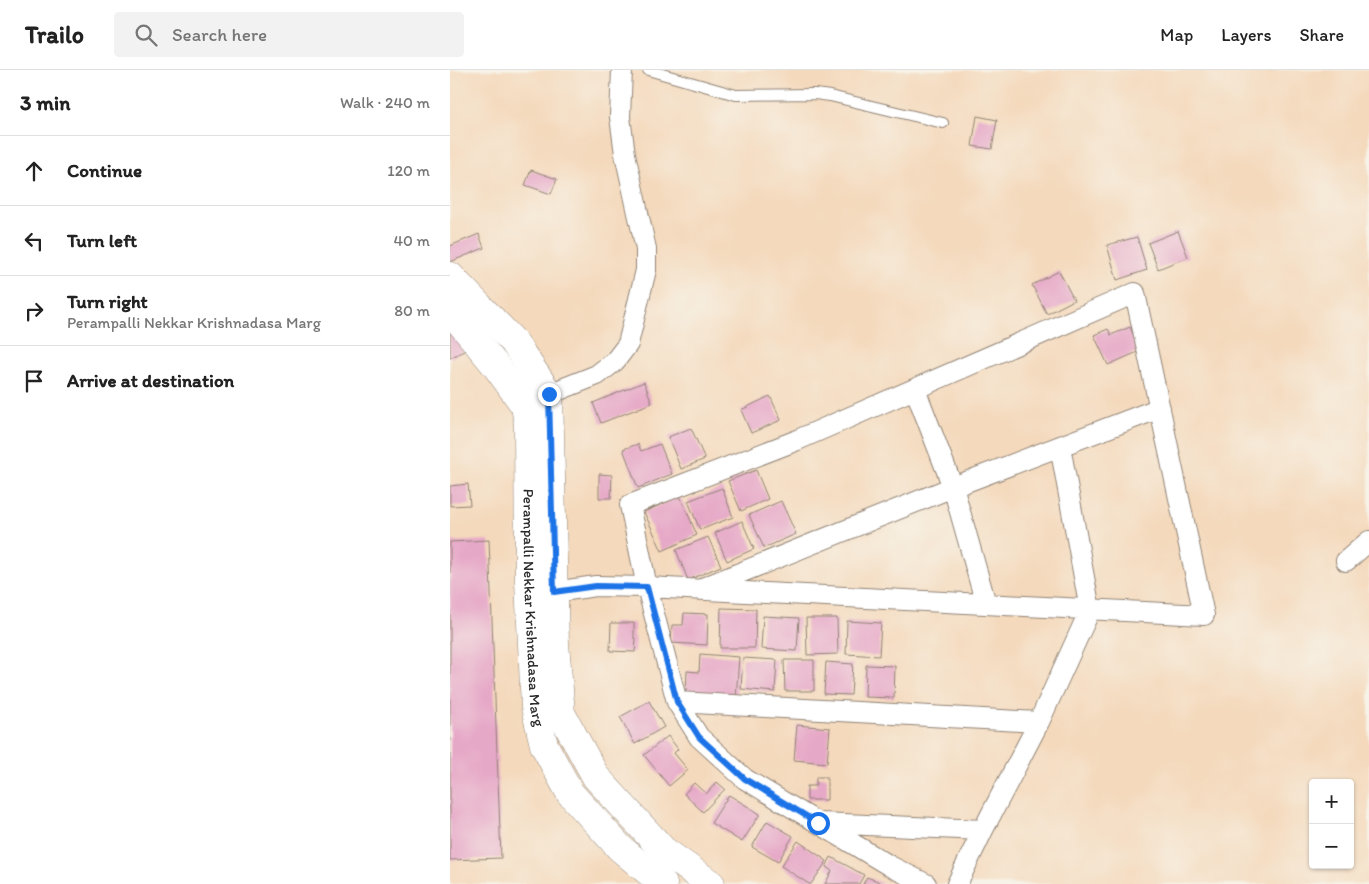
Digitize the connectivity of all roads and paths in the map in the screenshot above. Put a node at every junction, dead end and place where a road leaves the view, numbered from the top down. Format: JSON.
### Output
{"nodes":[{"id":1,"x":622,"y":70,"type":"edge"},
{"id":2,"x":648,"y":70,"type":"edge"},
{"id":3,"x":943,"y":124,"type":"dead end"},
{"id":4,"x":450,"y":276,"type":"edge"},
{"id":5,"x":450,"y":310,"type":"edge"},
{"id":6,"x":915,"y":389,"type":"junction"},
{"id":7,"x":549,"y":394,"type":"junction"},
{"id":8,"x":1160,"y":408,"type":"junction"},
{"id":9,"x":1060,"y":446,"type":"junction"},
{"id":10,"x":953,"y":487,"type":"junction"},
{"id":11,"x":1369,"y":541,"type":"edge"},
{"id":12,"x":1346,"y":561,"type":"dead end"},
{"id":13,"x":647,"y":587,"type":"junction"},
{"id":14,"x":698,"y":590,"type":"junction"},
{"id":15,"x":554,"y":592,"type":"junction"},
{"id":16,"x":986,"y":604,"type":"junction"},
{"id":17,"x":1090,"y":610,"type":"junction"},
{"id":18,"x":677,"y":702,"type":"junction"},
{"id":19,"x":1039,"y":722,"type":"junction"},
{"id":20,"x":818,"y":823,"type":"junction"},
{"id":21,"x":983,"y":830,"type":"junction"},
{"id":22,"x":663,"y":884,"type":"edge"},
{"id":23,"x":712,"y":884,"type":"edge"},
{"id":24,"x":926,"y":884,"type":"edge"},
{"id":25,"x":957,"y":884,"type":"edge"}],
"edges":[{"from":1,"to":7,"type":"street"},
{"from":2,"to":3,"type":"lane"},
{"from":4,"to":7,"type":"main road"},
{"from":5,"to":22,"type":"main road","name":"Perampalli Nekkar Krishnadasa Marg"},
{"from":6,"to":8,"type":"street"},
{"from":6,"to":10,"type":"street"},
{"from":6,"to":13,"type":"street"},
{"from":7,"to":15,"type":"main road","name":"Perampalli Nekkar Krishnadasa Marg"},
{"from":8,"to":9,"type":"street"},
{"from":8,"to":17,"type":"street"},
{"from":9,"to":10,"type":"street"},
{"from":9,"to":17,"type":"street"},
{"from":10,"to":14,"type":"street"},
{"from":10,"to":16,"type":"street"},
{"from":11,"to":12,"type":"street"},
{"from":13,"to":14,"type":"street"},
{"from":13,"to":15,"type":"street"},
{"from":13,"to":18,"type":"street"},
{"from":14,"to":16,"type":"street"},
{"from":15,"to":23,"type":"main road","name":"Perampalli Nekkar Krishnadasa Marg"},
{"from":16,"to":17,"type":"street"},
{"from":17,"to":19,"type":"street"},
{"from":18,"to":19,"type":"street"},
{"from":18,"to":20,"type":"street"},
{"from":19,"to":21,"type":"street"},
{"from":20,"to":21,"type":"street"},
{"from":20,"to":24,"type":"street"},
{"from":21,"to":25,"type":"street"}]}
